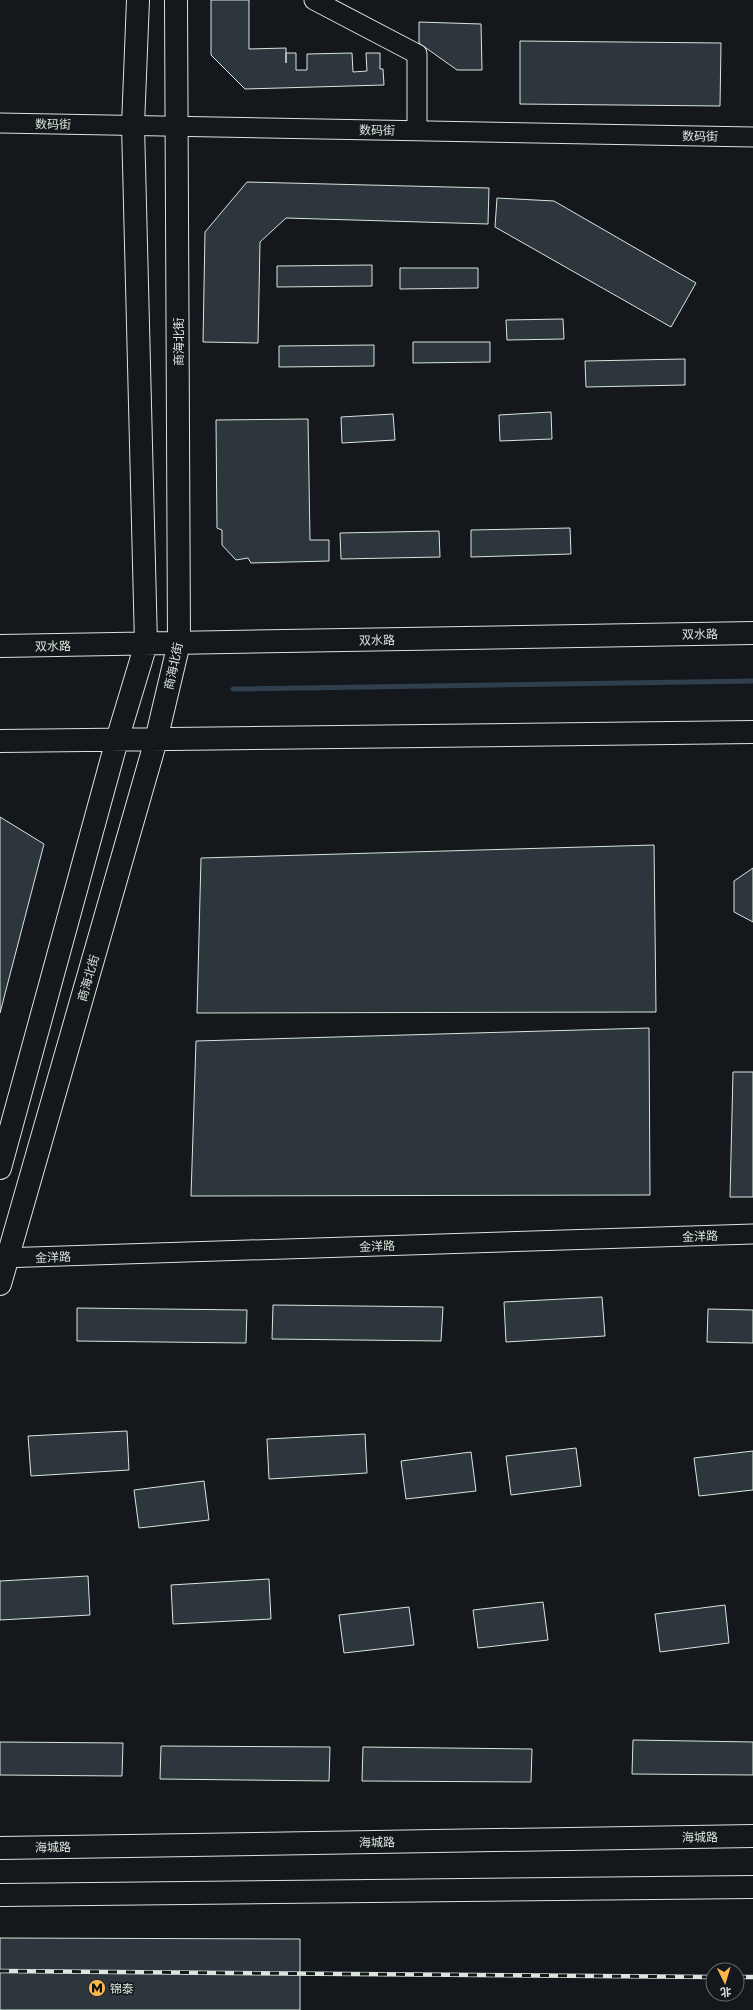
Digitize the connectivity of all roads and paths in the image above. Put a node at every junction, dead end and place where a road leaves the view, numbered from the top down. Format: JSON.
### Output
{"nodes":[{"id":1,"x":138,"y":0,"type":"edge"},
{"id":2,"x":176,"y":0,"type":"edge"},
{"id":3,"x":314,"y":0,"type":"edge"},
{"id":4,"x":0,"y":123,"type":"edge"},
{"id":5,"x":133,"y":126,"type":"junction"},
{"id":6,"x":177,"y":126,"type":"junction"},
{"id":7,"x":418,"y":130,"type":"junction"},
{"id":8,"x":753,"y":137,"type":"edge"},
{"id":9,"x":753,"y":633,"type":"edge"},
{"id":10,"x":179,"y":643,"type":"junction"},
{"id":11,"x":146,"y":644,"type":"junction"},
{"id":12,"x":0,"y":646,"type":"edge"},
{"id":13,"x":753,"y":732,"type":"edge"},
{"id":14,"x":117,"y":740,"type":"junction"},
{"id":15,"x":156,"y":740,"type":"junction"},
{"id":16,"x":0,"y":741,"type":"edge"},
{"id":17,"x":0,"y":1168,"type":"edge"},
{"id":18,"x":753,"y":1234,"type":"edge"},
{"id":19,"x":4,"y":1258,"type":"edge"},
{"id":20,"x":0,"y":1284,"type":"edge"},
{"id":21,"x":753,"y":1836,"type":"edge"},
{"id":22,"x":0,"y":1848,"type":"edge"},
{"id":23,"x":753,"y":1887,"type":"edge"},
{"id":24,"x":0,"y":1895,"type":"edge"}],
"edges":[{"from":1,"to":5,"type":"main road"},
{"from":2,"to":6,"type":"main road","name":"商海北街"},
{"from":3,"to":7,"type":"street"},
{"from":4,"to":5,"type":"street","name":"数码街"},
{"from":5,"to":6,"type":"street","name":"数码街"},
{"from":5,"to":11,"type":"main road"},
{"from":6,"to":7,"type":"street","name":"数码街"},
{"from":6,"to":10,"type":"main road","name":"商海北街"},
{"from":7,"to":8,"type":"street","name":"数码街"},
{"from":9,"to":10,"type":"main road","name":"双水路"},
{"from":10,"to":11,"type":"main road","name":"双水路"},
{"from":10,"to":15,"type":"main road","name":"商海北街"},
{"from":11,"to":12,"type":"main road","name":"双水路"},
{"from":11,"to":14,"type":"main road"},
{"from":13,"to":15,"type":"main road"},
{"from":14,"to":15,"type":"main road"},
{"from":14,"to":16,"type":"main road"},
{"from":14,"to":17,"type":"main road"},
{"from":15,"to":19,"type":"main road","name":"商海北街"},
{"from":18,"to":19,"type":"street","name":"金洋路"},
{"from":19,"to":20,"type":"main road","name":"商海北街"},
{"from":21,"to":22,"type":"main road","name":"海城路"},
{"from":23,"to":24,"type":"main road"}]}
